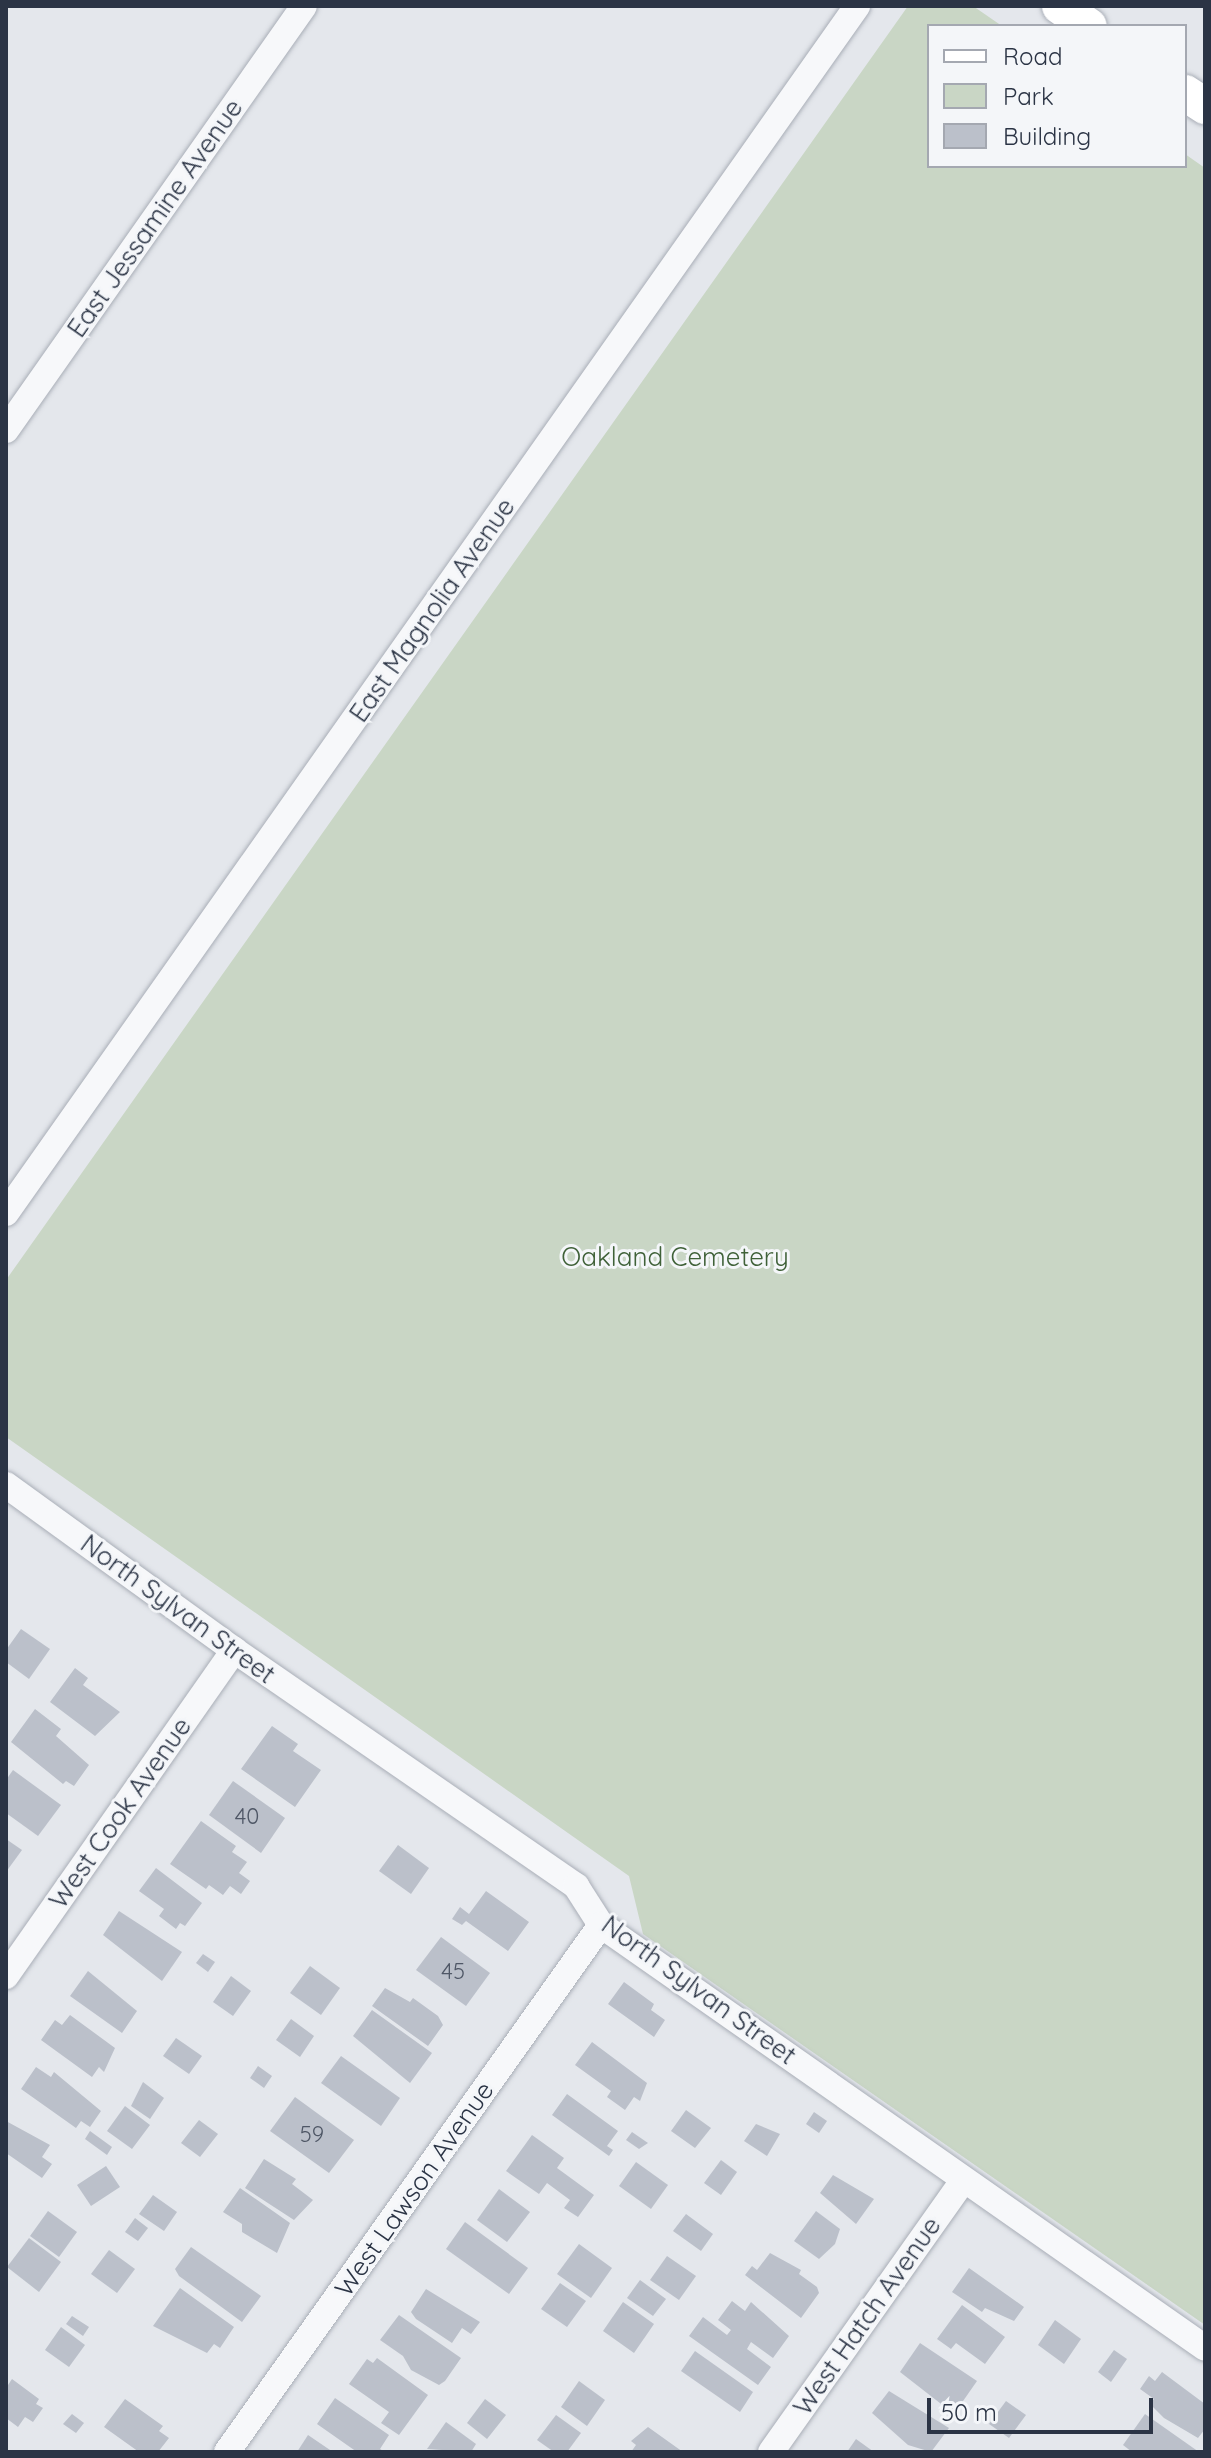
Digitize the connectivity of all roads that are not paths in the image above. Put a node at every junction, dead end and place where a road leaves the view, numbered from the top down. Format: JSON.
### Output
{"nodes":[{"id":1,"x":304,"y":6,"type":"edge"},
{"id":2,"x":857,"y":6,"type":"edge"},
{"id":3,"x":1060,"y":6,"type":"edge"},
{"id":4,"x":1086,"y":24,"type":"edge"},
{"id":5,"x":1187,"y":94,"type":"edge"},
{"id":6,"x":1205,"y":106,"type":"edge"},
{"id":7,"x":10,"y":417,"type":"edge"},
{"id":8,"x":6,"y":1213,"type":"edge"},
{"id":9,"x":6,"y":1485,"type":"edge"},
{"id":10,"x":234,"y":1650,"type":"junction"},
{"id":11,"x":601,"y":1925,"type":"junction"},
{"id":12,"x":6,"y":1976,"type":"edge"},
{"id":13,"x":963,"y":2181,"type":"junction"},
{"id":14,"x":1205,"y":2348,"type":"edge"},
{"id":15,"x":227,"y":2452,"type":"edge"},
{"id":16,"x":771,"y":2452,"type":"edge"}],
"edges":[{"from":1,"to":7,"type":"street","name":"East Jessamine Avenue"},
{"from":2,"to":8,"type":"street","name":"East Magnolia Avenue"},
{"from":3,"to":4,"type":"street"},
{"from":5,"to":6,"type":"street"},
{"from":9,"to":10,"type":"street","name":"North Sylvan Street"},
{"from":10,"to":11,"type":"street","name":"North Sylvan Street"},
{"from":10,"to":12,"type":"street","name":"West Cook Avenue"},
{"from":11,"to":13,"type":"street","name":"North Sylvan Street"},
{"from":11,"to":15,"type":"street","name":"West Lawson Avenue"},
{"from":13,"to":14,"type":"street","name":"North Sylvan Street"},
{"from":13,"to":16,"type":"street","name":"West Hatch Avenue"}]}
